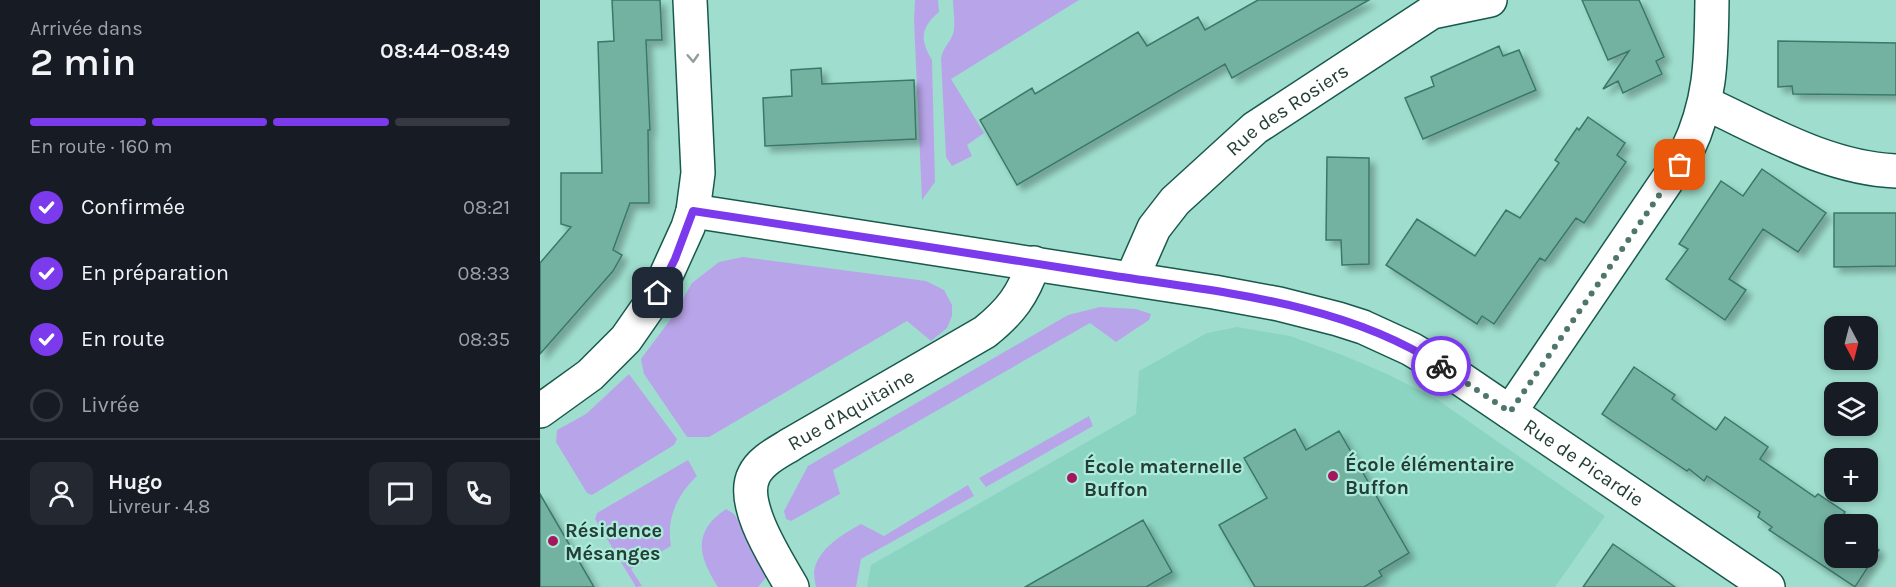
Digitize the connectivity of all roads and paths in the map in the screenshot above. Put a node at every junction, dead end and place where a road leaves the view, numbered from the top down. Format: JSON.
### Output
{"nodes":[{"id":1,"x":690,"y":0,"type":"edge"},
{"id":2,"x":1490,"y":0,"type":"edge"},
{"id":3,"x":1712,"y":0,"type":"edge"},
{"id":4,"x":1429,"y":6,"type":"edge"},
{"id":5,"x":1705,"y":103,"type":"junction"},
{"id":6,"x":1896,"y":171,"type":"edge"},
{"id":7,"x":693,"y":211,"type":"junction"},
{"id":8,"x":1034,"y":263,"type":"junction"},
{"id":9,"x":1131,"y":278,"type":"junction"},
{"id":10,"x":540,"y":411,"type":"edge"},
{"id":11,"x":1510,"y":412,"type":"junction"},
{"id":12,"x":792,"y":587,"type":"edge"},
{"id":13,"x":1768,"y":587,"type":"edge"}],
"edges":[{"from":1,"to":7,"type":"street","one_way":true},
{"from":2,"to":4,"type":"street","name":"Rue des Rosiers"},
{"from":3,"to":5,"type":"street"},
{"from":4,"to":9,"type":"street","name":"Rue des Rosiers"},
{"from":5,"to":6,"type":"street"},
{"from":5,"to":11,"type":"street"},
{"from":7,"to":8,"type":"street","name":"Rue de Picardie"},
{"from":7,"to":10,"type":"street"},
{"from":8,"to":9,"type":"street","name":"Rue de Picardie"},
{"from":8,"to":12,"type":"street","name":"Rue d'Aquitaine"},
{"from":9,"to":11,"type":"street","name":"Rue de Picardie"},
{"from":11,"to":13,"type":"street","name":"Rue de Picardie"}]}
